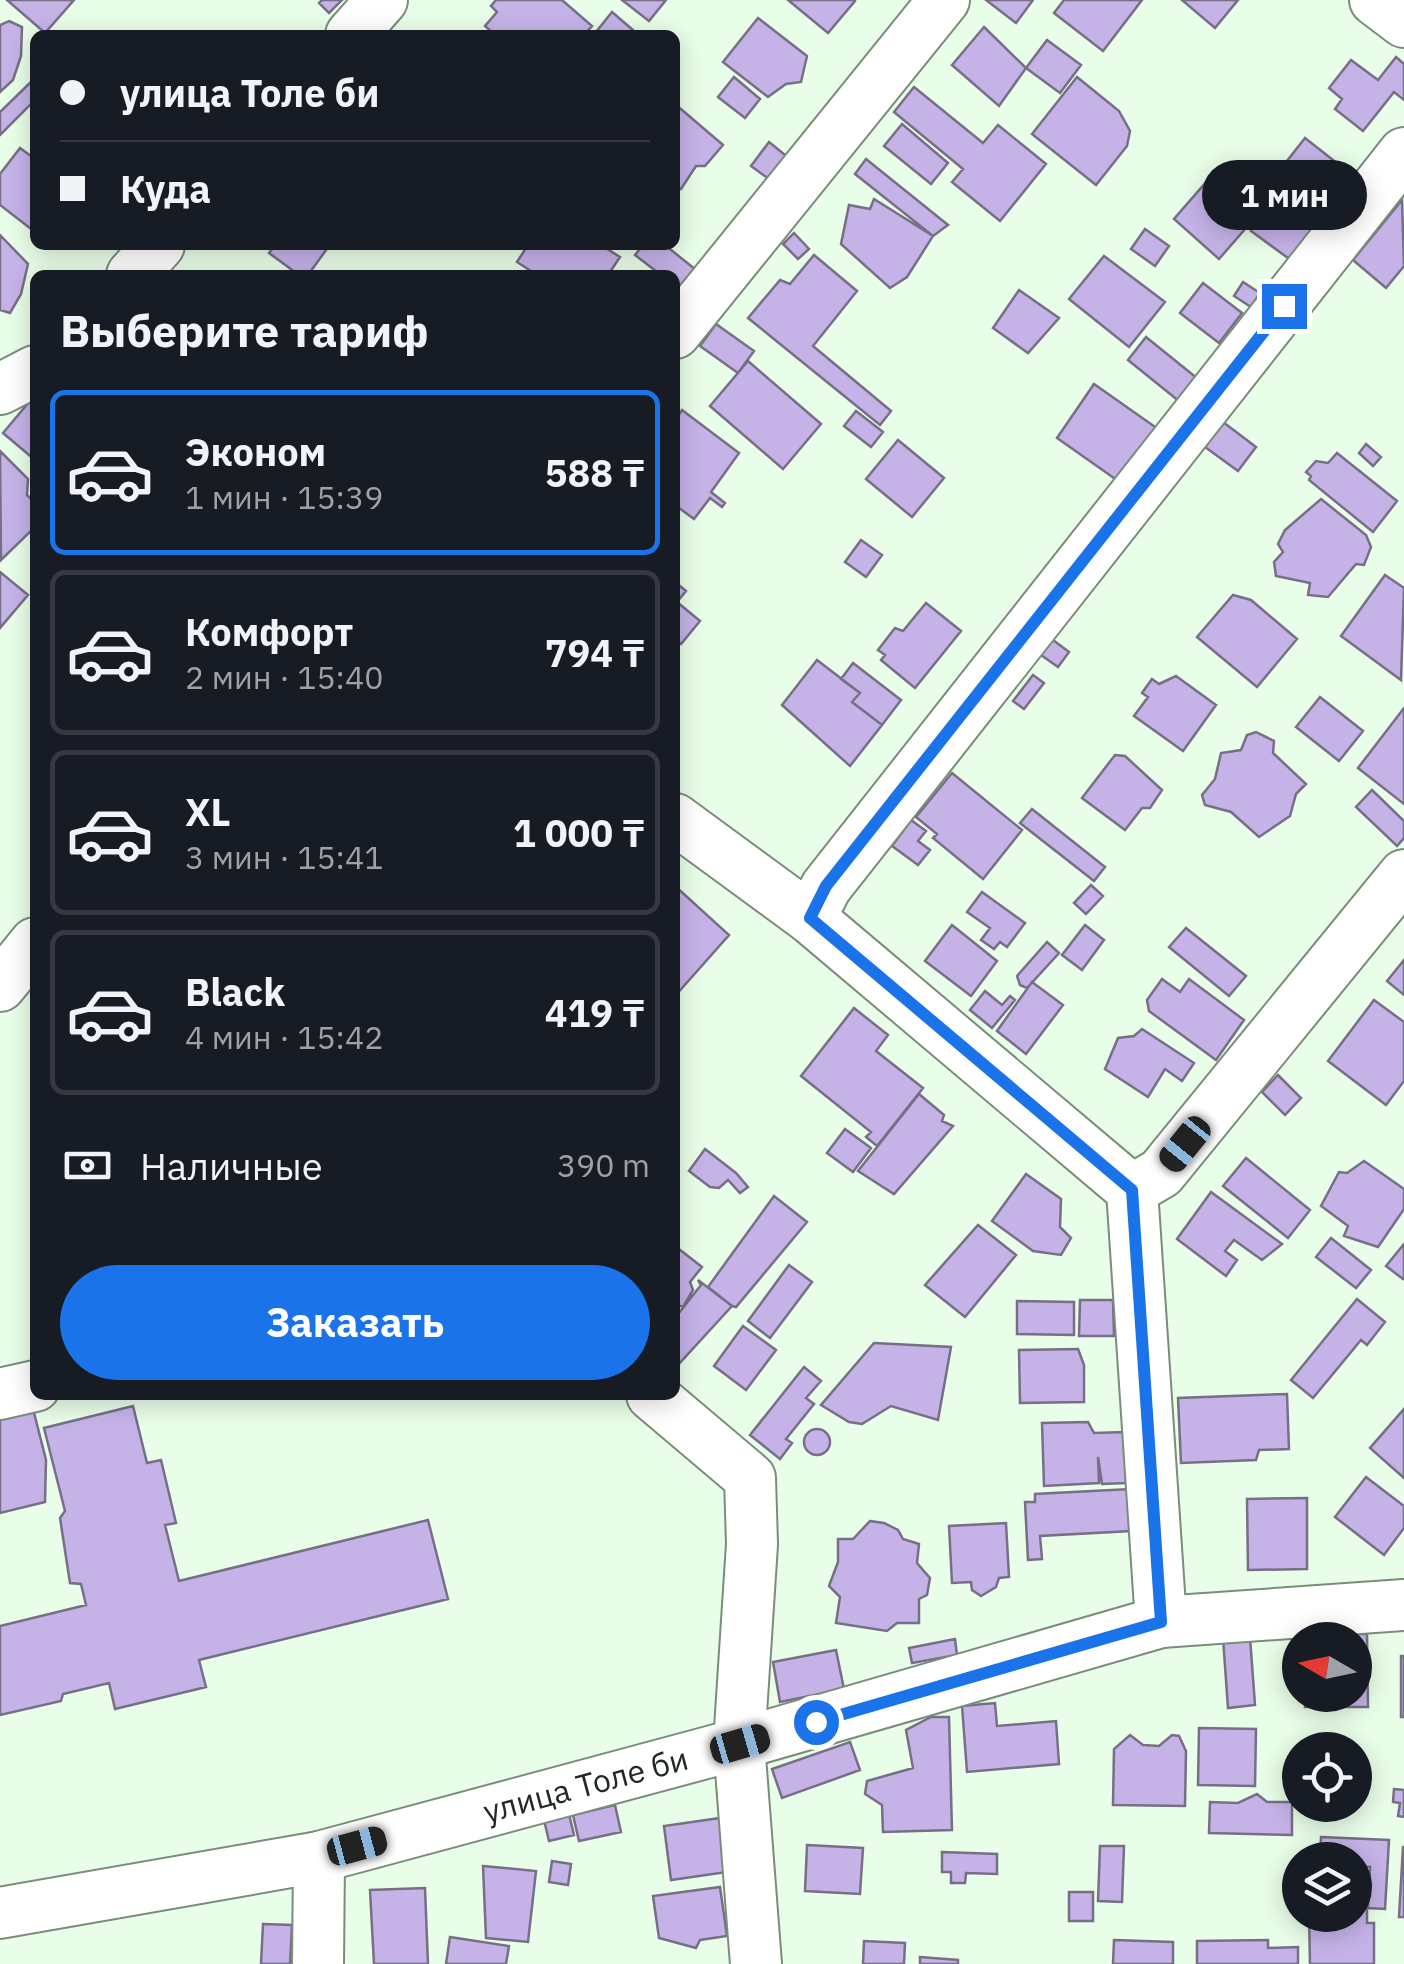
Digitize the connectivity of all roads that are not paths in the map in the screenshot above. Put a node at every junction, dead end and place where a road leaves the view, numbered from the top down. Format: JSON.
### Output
{"nodes":[{"id":1,"x":382,"y":0,"type":"edge"},
{"id":2,"x":944,"y":0,"type":"edge"},
{"id":3,"x":1376,"y":0,"type":"edge"},
{"id":4,"x":1404,"y":22,"type":"edge"},
{"id":5,"x":355,"y":30,"type":"edge"},
{"id":6,"x":1404,"y":154,"type":"edge"},
{"id":7,"x":155,"y":250,"type":"edge"},
{"id":8,"x":137,"y":270,"type":"edge"},
{"id":9,"x":680,"y":327,"type":"edge"},
{"id":10,"x":30,"y":373,"type":"edge"},
{"id":11,"x":0,"y":389,"type":"edge"},
{"id":12,"x":680,"y":822,"type":"edge"},
{"id":13,"x":1404,"y":874,"type":"edge"},
{"id":14,"x":810,"y":918,"type":"junction"},
{"id":15,"x":30,"y":949,"type":"edge"},
{"id":16,"x":0,"y":986,"type":"edge"},
{"id":17,"x":1132,"y":1190,"type":"junction"},
{"id":18,"x":30,"y":1387,"type":"edge"},
{"id":19,"x":0,"y":1394,"type":"edge"},
{"id":20,"x":658,"y":1400,"type":"edge"},
{"id":21,"x":1403,"y":1603,"type":"edge"},
{"id":22,"x":1161,"y":1622,"type":"junction"},
{"id":23,"x":740,"y":1744,"type":"junction"},
{"id":24,"x":318,"y":1857,"type":"junction"},
{"id":25,"x":0,"y":1913,"type":"edge"},
{"id":26,"x":318,"y":1964,"type":"edge"},
{"id":27,"x":756,"y":1964,"type":"edge"}],
"edges":[{"from":1,"to":5,"type":"street"},
{"from":2,"to":9,"type":"street"},
{"from":3,"to":4,"type":"street"},
{"from":6,"to":14,"type":"street"},
{"from":7,"to":8,"type":"street"},
{"from":10,"to":11,"type":"street"},
{"from":12,"to":14,"type":"street"},
{"from":13,"to":17,"type":"street"},
{"from":14,"to":17,"type":"street"},
{"from":15,"to":16,"type":"street"},
{"from":17,"to":22,"type":"street"},
{"from":18,"to":19,"type":"street"},
{"from":20,"to":23,"type":"street"},
{"from":21,"to":22,"type":"street","name":"улица Толе би"},
{"from":22,"to":23,"type":"street","name":"улица Толе би"},
{"from":23,"to":24,"type":"street","name":"улица Толе би"},
{"from":23,"to":27,"type":"street"},
{"from":24,"to":25,"type":"street","name":"улица Толе би"},
{"from":24,"to":26,"type":"street"}]}
